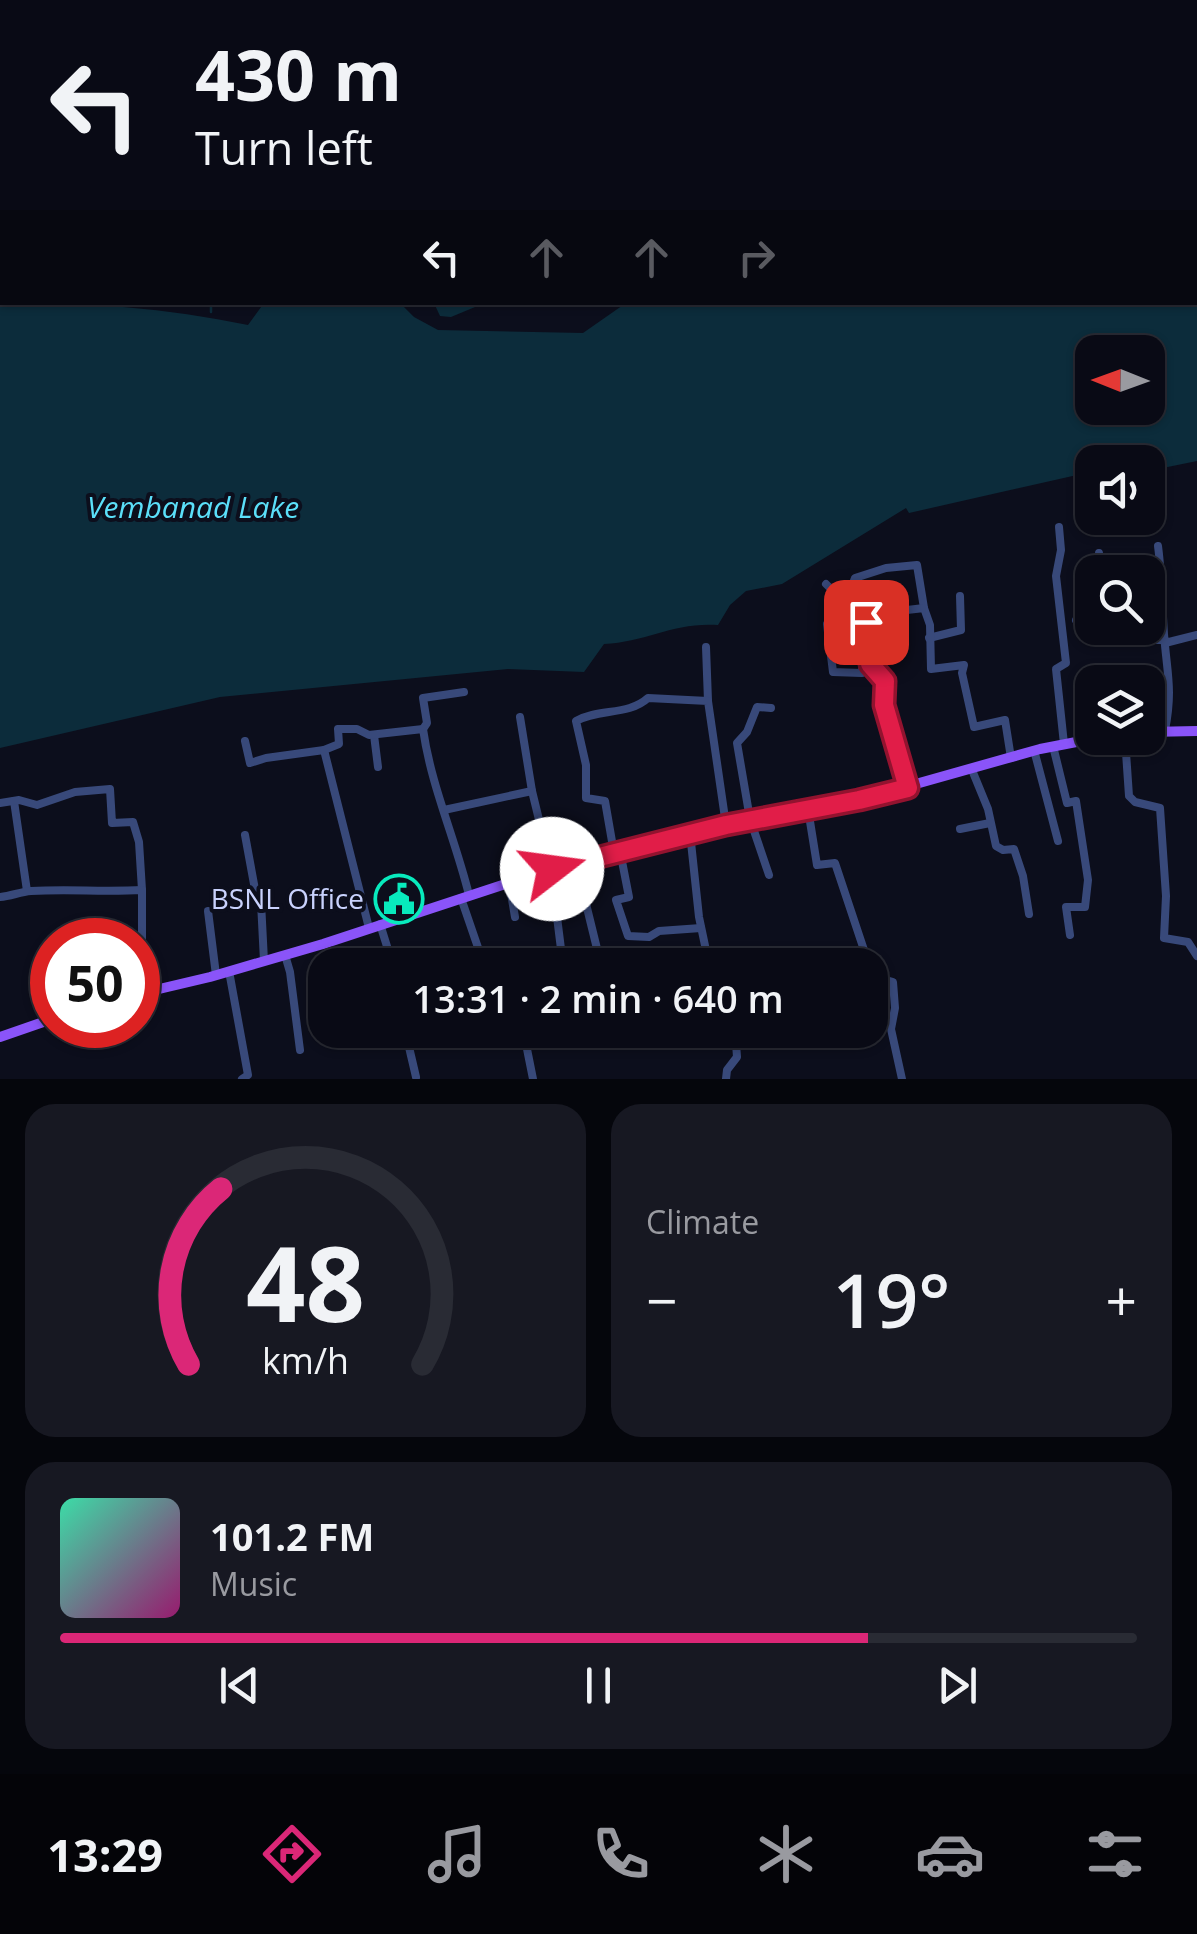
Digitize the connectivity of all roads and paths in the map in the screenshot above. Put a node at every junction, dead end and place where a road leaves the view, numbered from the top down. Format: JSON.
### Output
{"nodes":[{"id":1,"x":1059,"y":527,"type":"dead end"},
{"id":2,"x":1158,"y":546,"type":"dead end"},
{"id":3,"x":1099,"y":552,"type":"dead end"},
{"id":4,"x":1099,"y":555,"type":"edge"},
{"id":5,"x":1159,"y":555,"type":"edge"},
{"id":6,"x":826,"y":584,"type":"dead end"},
{"id":7,"x":960,"y":596,"type":"dead end"},
{"id":8,"x":924,"y":608,"type":"junction"},
{"id":9,"x":856,"y":612,"type":"junction"},
{"id":10,"x":865,"y":618,"type":"junction"},
{"id":11,"x":832,"y":624,"type":"junction"},
{"id":12,"x":1197,"y":634,"type":"edge"},
{"id":13,"x":929,"y":638,"type":"junction"},
{"id":14,"x":1165,"y":641,"type":"joint"},
{"id":15,"x":706,"y":647,"type":"dead end"},
{"id":16,"x":871,"y":666,"type":"junction"},
{"id":17,"x":464,"y":692,"type":"dead end"},
{"id":18,"x":708,"y":701,"type":"junction"},
{"id":19,"x":771,"y":708,"type":"dead end"},
{"id":20,"x":520,"y":717,"type":"dead end"},
{"id":21,"x":423,"y":728,"type":"junction"},
{"id":22,"x":1166,"y":730,"type":"joint"},
{"id":23,"x":1197,"y":731,"type":"edge"},
{"id":24,"x":374,"y":734,"type":"junction"},
{"id":25,"x":245,"y":741,"type":"dead end"},
{"id":26,"x":1075,"y":742,"type":"edge"},
{"id":27,"x":1059,"y":745,"type":"junction"},
{"id":28,"x":324,"y":750,"type":"junction"},
{"id":29,"x":1034,"y":750,"type":"junction"},
{"id":30,"x":1127,"y":755,"type":"edge"},
{"id":31,"x":1010,"y":758,"type":"junction"},
{"id":32,"x":740,"y":762,"type":"junction"},
{"id":33,"x":715,"y":764,"type":"junction"},
{"id":34,"x":378,"y":767,"type":"dead end"},
{"id":35,"x":972,"y":770,"type":"junction"},
{"id":36,"x":908,"y":788,"type":"junction"},
{"id":37,"x":532,"y":791,"type":"junction"},
{"id":38,"x":14,"y":801,"type":"junction"},
{"id":39,"x":0,"y":803,"type":"edge"},
{"id":40,"x":808,"y":809,"type":"junction"},
{"id":41,"x":444,"y":810,"type":"junction"},
{"id":42,"x":750,"y":819,"type":"junction"},
{"id":43,"x":990,"y":823,"type":"junction"},
{"id":44,"x":726,"y":825,"type":"junction"},
{"id":45,"x":960,"y":830,"type":"dead end"},
{"id":46,"x":690,"y":833,"type":"junction"},
{"id":47,"x":244,"y":836,"type":"dead end"},
{"id":48,"x":1058,"y":841,"type":"dead end"},
{"id":49,"x":617,"y":852,"type":"junction"},
{"id":50,"x":576,"y":862,"type":"junction"},
{"id":51,"x":552,"y":869,"type":"junction"},
{"id":52,"x":769,"y":874,"type":"dead end"},
{"id":53,"x":509,"y":882,"type":"junction"},
{"id":54,"x":142,"y":890,"type":"junction"},
{"id":55,"x":27,"y":891,"type":"junction"},
{"id":56,"x":465,"y":896,"type":"junction"},
{"id":57,"x":0,"y":897,"type":"edge"},
{"id":58,"x":208,"y":911,"type":"dead end"},
{"id":59,"x":1028,"y":914,"type":"dead end"},
{"id":60,"x":515,"y":917,"type":"dead end"},
{"id":61,"x":141,"y":918,"type":"edge"},
{"id":62,"x":374,"y":926,"type":"junction"},
{"id":63,"x":701,"y":928,"type":"junction"},
{"id":64,"x":1070,"y":935,"type":"dead end"},
{"id":65,"x":386,"y":948,"type":"edge"},
{"id":66,"x":479,"y":948,"type":"edge"},
{"id":67,"x":561,"y":948,"type":"edge"},
{"id":68,"x":597,"y":948,"type":"edge"},
{"id":69,"x":705,"y":948,"type":"edge"},
{"id":70,"x":864,"y":948,"type":"edge"},
{"id":71,"x":284,"y":955,"type":"junction"},
{"id":72,"x":1197,"y":956,"type":"edge"},
{"id":73,"x":264,"y":961,"type":"junction"},
{"id":74,"x":223,"y":973,"type":"junction"},
{"id":75,"x":888,"y":981,"type":"edge"},
{"id":76,"x":160,"y":988,"type":"edge"},
{"id":77,"x":30,"y":1027,"type":"edge"},
{"id":78,"x":0,"y":1037,"type":"edge"},
{"id":79,"x":409,"y":1048,"type":"edge"},
{"id":80,"x":527,"y":1048,"type":"edge"},
{"id":81,"x":736,"y":1048,"type":"edge"},
{"id":82,"x":300,"y":1050,"type":"dead end"},
{"id":83,"x":416,"y":1077,"type":"edge"},
{"id":84,"x":247,"y":1078,"type":"edge"},
{"id":85,"x":532,"y":1079,"type":"edge"},
{"id":86,"x":726,"y":1079,"type":"edge"},
{"id":87,"x":902,"y":1079,"type":"edge"}],
"edges":[{"from":1,"to":27,"type":"street"},
{"from":2,"to":5,"type":"street"},
{"from":3,"to":4,"type":"street"},
{"from":6,"to":11,"type":"street"},
{"from":7,"to":13,"type":"street"},
{"from":8,"to":9,"type":"street"},
{"from":8,"to":10,"type":"street"},
{"from":8,"to":13,"type":"street"},
{"from":9,"to":10,"type":"street"},
{"from":9,"to":11,"type":"street"},
{"from":10,"to":16,"type":"street"},
{"from":11,"to":16,"type":"street"},
{"from":12,"to":14,"type":"street"},
{"from":13,"to":31,"type":"street"},
{"from":14,"to":22,"type":"street"},
{"from":15,"to":18,"type":"street"},
{"from":16,"to":36,"type":"street"},
{"from":17,"to":21,"type":"street"},
{"from":18,"to":33,"type":"street"},
{"from":18,"to":49,"type":"street"},
{"from":19,"to":32,"type":"street"},
{"from":20,"to":37,"type":"street"},
{"from":21,"to":24,"type":"street"},
{"from":21,"to":41,"type":"street"},
{"from":22,"to":23,"type":"main road"},
{"from":24,"to":28,"type":"street"},
{"from":24,"to":34,"type":"street"},
{"from":25,"to":28,"type":"street"},
{"from":26,"to":27,"type":"main road"},
{"from":27,"to":29,"type":"main road"},
{"from":27,"to":64,"type":"street"},
{"from":28,"to":62,"type":"street"},
{"from":29,"to":31,"type":"main road"},
{"from":29,"to":48,"type":"street"},
{"from":30,"to":72,"type":"street"},
{"from":31,"to":35,"type":"main road"},
{"from":32,"to":33,"type":"street"},
{"from":32,"to":42,"type":"street"},
{"from":33,"to":44,"type":"street"},
{"from":35,"to":36,"type":"main road"},
{"from":35,"to":43,"type":"street"},
{"from":36,"to":40,"type":"main road"},
{"from":37,"to":41,"type":"street"},
{"from":37,"to":51,"type":"street"},
{"from":38,"to":39,"type":"street"},
{"from":38,"to":54,"type":"street"},
{"from":38,"to":55,"type":"street"},
{"from":40,"to":42,"type":"main road"},
{"from":40,"to":70,"type":"street"},
{"from":41,"to":56,"type":"street"},
{"from":42,"to":44,"type":"main road"},
{"from":42,"to":52,"type":"street"},
{"from":43,"to":45,"type":"street"},
{"from":43,"to":59,"type":"street"},
{"from":44,"to":46,"type":"main road"},
{"from":46,"to":49,"type":"main road"},
{"from":46,"to":63,"type":"street"},
{"from":47,"to":73,"type":"street"},
{"from":49,"to":50,"type":"main road"},
{"from":49,"to":63,"type":"street"},
{"from":50,"to":51,"type":"main road"},
{"from":50,"to":68,"type":"street"},
{"from":51,"to":53,"type":"main road"},
{"from":51,"to":67,"type":"street"},
{"from":53,"to":56,"type":"main road"},
{"from":53,"to":60,"type":"street"},
{"from":54,"to":55,"type":"street"},
{"from":54,"to":61,"type":"street"},
{"from":55,"to":57,"type":"street"},
{"from":56,"to":62,"type":"main road"},
{"from":56,"to":66,"type":"street"},
{"from":58,"to":74,"type":"street"},
{"from":62,"to":65,"type":"street"},
{"from":62,"to":71,"type":"main road"},
{"from":63,"to":69,"type":"street"},
{"from":71,"to":73,"type":"main road"},
{"from":71,"to":82,"type":"street"},
{"from":73,"to":74,"type":"main road"},
{"from":74,"to":76,"type":"main road"},
{"from":74,"to":84,"type":"street"},
{"from":75,"to":87,"type":"street"},
{"from":77,"to":78,"type":"main road"},
{"from":79,"to":83,"type":"street"},
{"from":80,"to":85,"type":"street"},
{"from":81,"to":86,"type":"street"}]}
